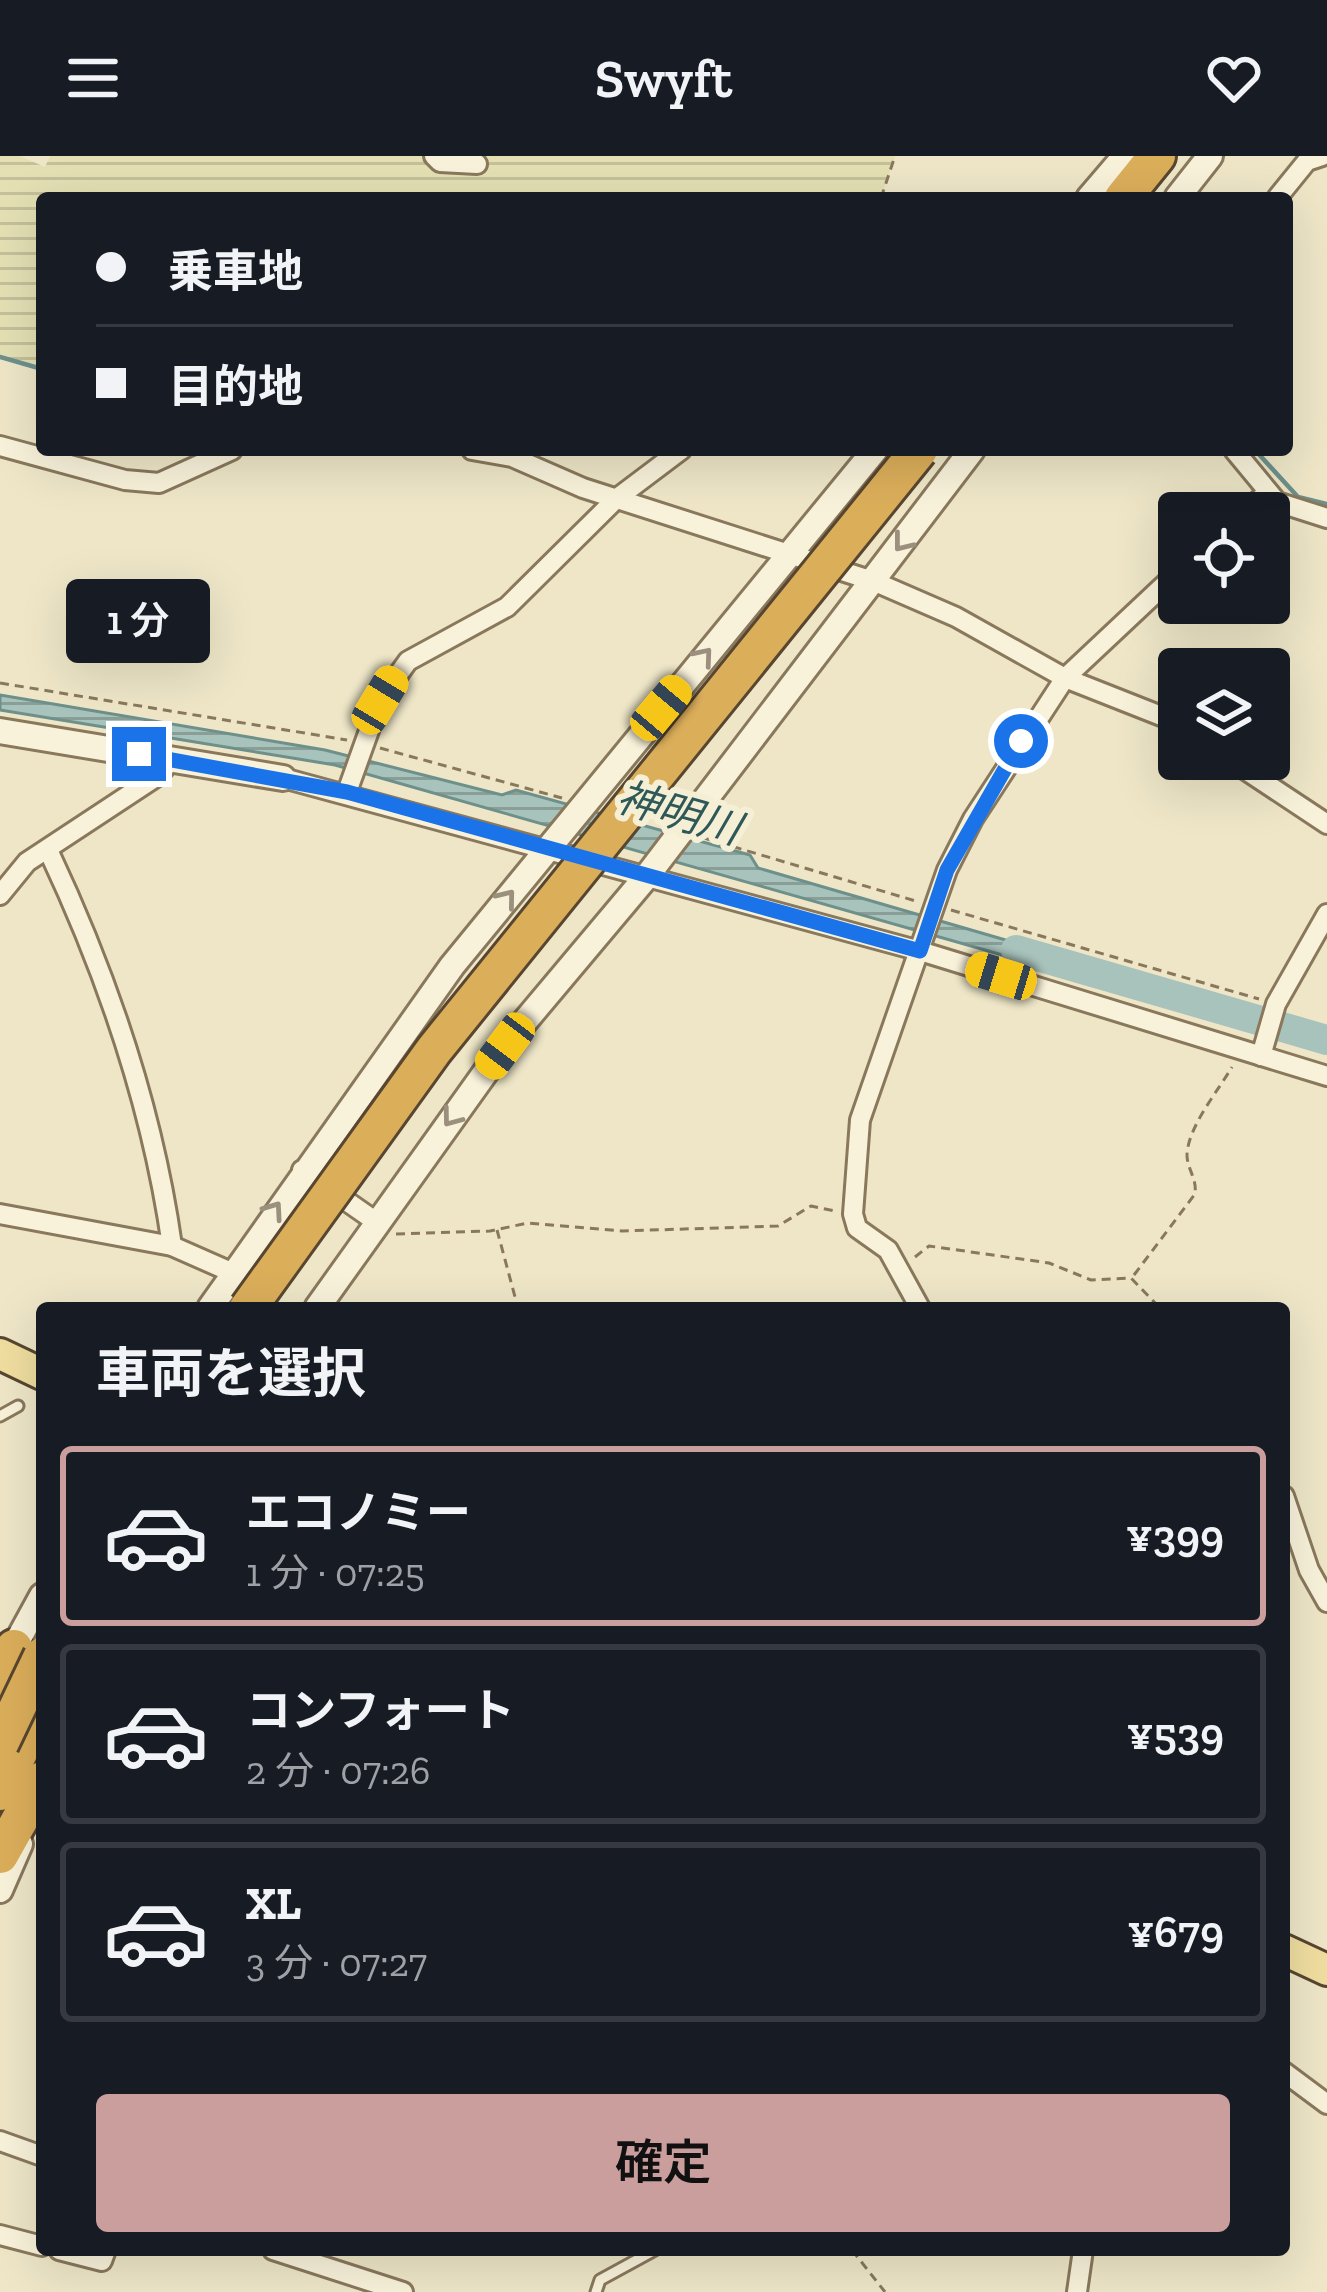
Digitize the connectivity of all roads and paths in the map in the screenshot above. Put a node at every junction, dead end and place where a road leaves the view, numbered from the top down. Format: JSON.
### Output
{"nodes":[{"id":1,"x":434,"y":156,"type":"edge"},
{"id":2,"x":895,"y":156,"type":"edge"},
{"id":3,"x":1125,"y":156,"type":"edge"},
{"id":4,"x":1157,"y":156,"type":"edge"},
{"id":5,"x":1210,"y":156,"type":"edge"},
{"id":6,"x":1308,"y":158,"type":"edge"},
{"id":7,"x":477,"y":164,"type":"dead end"},
{"id":8,"x":1327,"y":172,"type":"edge"},
{"id":9,"x":883,"y":192,"type":"edge"},
{"id":10,"x":1094,"y":192,"type":"edge"},
{"id":11,"x":1128,"y":192,"type":"edge"},
{"id":12,"x":1182,"y":192,"type":"edge"},
{"id":13,"x":1281,"y":192,"type":"edge"},
{"id":14,"x":0,"y":446,"type":"edge"},
{"id":15,"x":36,"y":456,"type":"edge"},
{"id":16,"x":37,"y":456,"type":"edge"},
{"id":17,"x":219,"y":456,"type":"edge"},
{"id":18,"x":506,"y":456,"type":"edge"},
{"id":19,"x":674,"y":456,"type":"edge"},
{"id":20,"x":870,"y":456,"type":"edge"},
{"id":21,"x":914,"y":456,"type":"edge"},
{"id":22,"x":967,"y":456,"type":"edge"},
{"id":23,"x":1239,"y":456,"type":"edge"},
{"id":24,"x":1268,"y":492,"type":"edge"},
{"id":25,"x":616,"y":499,"type":"junction"},
{"id":26,"x":1290,"y":506,"type":"edge"},
{"id":27,"x":1327,"y":518,"type":"edge"},
{"id":28,"x":792,"y":550,"type":"junction"},
{"id":29,"x":873,"y":580,"type":"junction"},
{"id":30,"x":1158,"y":591,"type":"edge"},
{"id":31,"x":1065,"y":678,"type":"junction"},
{"id":32,"x":1158,"y":715,"type":"edge"},
{"id":33,"x":0,"y":730,"type":"edge"},
{"id":34,"x":171,"y":760,"type":"junction"},
{"id":35,"x":283,"y":778,"type":"joint"},
{"id":36,"x":1261,"y":780,"type":"edge"},
{"id":37,"x":349,"y":788,"type":"junction"},
{"id":38,"x":1327,"y":824,"type":"edge"},
{"id":39,"x":551,"y":843,"type":"junction"},
{"id":40,"x":49,"y":852,"type":"junction"},
{"id":41,"x":651,"y":870,"type":"junction"},
{"id":42,"x":0,"y":895,"type":"edge"},
{"id":43,"x":1327,"y":914,"type":"edge"},
{"id":44,"x":921,"y":948,"type":"junction"},
{"id":45,"x":1256,"y":1050,"type":"junction"},
{"id":46,"x":1327,"y":1076,"type":"edge"},
{"id":47,"x":302,"y":1170,"type":"junction"},
{"id":48,"x":0,"y":1214,"type":"edge"},
{"id":49,"x":853,"y":1214,"type":"junction"},
{"id":50,"x":375,"y":1221,"type":"junction"},
{"id":51,"x":497,"y":1230,"type":"junction"},
{"id":52,"x":172,"y":1246,"type":"junction"},
{"id":53,"x":899,"y":1269,"type":"junction"},
{"id":54,"x":231,"y":1272,"type":"junction"},
{"id":55,"x":1131,"y":1278,"type":"junction"},
{"id":56,"x":214,"y":1302,"type":"edge"},
{"id":57,"x":252,"y":1302,"type":"edge"},
{"id":58,"x":320,"y":1302,"type":"edge"},
{"id":59,"x":518,"y":1302,"type":"edge"},
{"id":60,"x":917,"y":1302,"type":"edge"},
{"id":61,"x":1154,"y":1302,"type":"edge"},
{"id":62,"x":0,"y":1354,"type":"edge"},
{"id":63,"x":36,"y":1371,"type":"edge"},
{"id":64,"x":18,"y":1406,"type":"dead end"},
{"id":65,"x":0,"y":1416,"type":"edge"},
{"id":66,"x":1290,"y":1514,"type":"edge"},
{"id":67,"x":1327,"y":1602,"type":"edge"},
{"id":68,"x":36,"y":1610,"type":"edge"},
{"id":69,"x":11,"y":1668,"type":"edge"},
{"id":70,"x":36,"y":1686,"type":"edge"},
{"id":71,"x":36,"y":1718,"type":"edge"},
{"id":72,"x":0,"y":1744,"type":"edge"},
{"id":73,"x":0,"y":1792,"type":"edge"},
{"id":74,"x":36,"y":1793,"type":"edge"},
{"id":75,"x":36,"y":1798,"type":"edge"},
{"id":76,"x":0,"y":1856,"type":"edge"},
{"id":77,"x":0,"y":1890,"type":"edge"},
{"id":78,"x":1290,"y":1953,"type":"edge"},
{"id":79,"x":1327,"y":1970,"type":"edge"},
{"id":80,"x":1290,"y":2076,"type":"edge"},
{"id":81,"x":1327,"y":2104,"type":"edge"},
{"id":82,"x":0,"y":2141,"type":"edge"},
{"id":83,"x":36,"y":2154,"type":"edge"},
{"id":84,"x":0,"y":2235,"type":"edge"},
{"id":85,"x":36,"y":2244,"type":"edge"},
{"id":86,"x":644,"y":2256,"type":"edge"},
{"id":87,"x":857,"y":2256,"type":"edge"},
{"id":88,"x":1082,"y":2256,"type":"edge"},
{"id":89,"x":312,"y":2257,"type":"edge"},
{"id":90,"x":403,"y":2292,"type":"edge"},
{"id":91,"x":596,"y":2292,"type":"edge"},
{"id":92,"x":886,"y":2292,"type":"edge"},
{"id":93,"x":1076,"y":2292,"type":"edge"}],
"edges":[{"from":1,"to":7,"type":"street"},
{"from":2,"to":9,"type":"path"},
{"from":3,"to":10,"type":"street"},
{"from":4,"to":11,"type":"highway"},
{"from":5,"to":12,"type":"street"},
{"from":6,"to":8,"type":"street"},
{"from":6,"to":13,"type":"street"},
{"from":14,"to":15,"type":"street"},
{"from":16,"to":17,"type":"street"},
{"from":18,"to":25,"type":"street"},
{"from":19,"to":25,"type":"street"},
{"from":20,"to":28,"type":"street"},
{"from":21,"to":57,"type":"highway","bridge":true},
{"from":22,"to":29,"type":"street","one_way":true},
{"from":23,"to":24,"type":"street"},
{"from":25,"to":28,"type":"street"},
{"from":25,"to":37,"type":"street"},
{"from":26,"to":27,"type":"street"},
{"from":28,"to":29,"type":"street"},
{"from":39,"to":28,"type":"street","one_way":true},
{"from":29,"to":31,"type":"street"},
{"from":29,"to":41,"type":"street"},
{"from":30,"to":31,"type":"street"},
{"from":31,"to":32,"type":"street"},
{"from":31,"to":44,"type":"street"},
{"from":33,"to":34,"type":"street"},
{"from":34,"to":35,"type":"street"},
{"from":34,"to":40,"type":"street"},
{"from":35,"to":37,"type":"street"},
{"from":36,"to":38,"type":"street"},
{"from":37,"to":39,"type":"street"},
{"from":39,"to":41,"type":"street"},
{"from":47,"to":39,"type":"street","one_way":true},
{"from":40,"to":42,"type":"street"},
{"from":40,"to":52,"type":"street"},
{"from":41,"to":44,"type":"street"},
{"from":41,"to":50,"type":"street","one_way":true},
{"from":43,"to":45,"type":"street"},
{"from":44,"to":45,"type":"street"},
{"from":44,"to":49,"type":"street"},
{"from":45,"to":46,"type":"street"},
{"from":45,"to":55,"type":"path"},
{"from":47,"to":50,"type":"street"},
{"from":54,"to":47,"type":"street","one_way":true},
{"from":48,"to":52,"type":"street"},
{"from":49,"to":51,"type":"path"},
{"from":49,"to":53,"type":"street"},
{"from":50,"to":51,"type":"path"},
{"from":50,"to":58,"type":"street"},
{"from":51,"to":59,"type":"path"},
{"from":52,"to":54,"type":"street"},
{"from":53,"to":55,"type":"path"},
{"from":53,"to":60,"type":"street"},
{"from":54,"to":56,"type":"street"},
{"from":55,"to":61,"type":"path"},
{"from":62,"to":63,"type":"main road"},
{"from":64,"to":65,"type":"lane"},
{"from":66,"to":67,"type":"street"},
{"from":68,"to":69,"type":"street"},
{"from":69,"to":70,"type":"street"},
{"from":69,"to":72,"type":"highway","bridge":true},
{"from":71,"to":73,"type":"highway"},
{"from":74,"to":76,"type":"highway"},
{"from":75,"to":77,"type":"street"},
{"from":78,"to":79,"type":"main road"},
{"from":80,"to":81,"type":"street"},
{"from":82,"to":83,"type":"street"},
{"from":84,"to":85,"type":"street"},
{"from":86,"to":91,"type":"lane"},
{"from":87,"to":92,"type":"path"},
{"from":88,"to":93,"type":"street"},
{"from":89,"to":90,"type":"street"}]}
